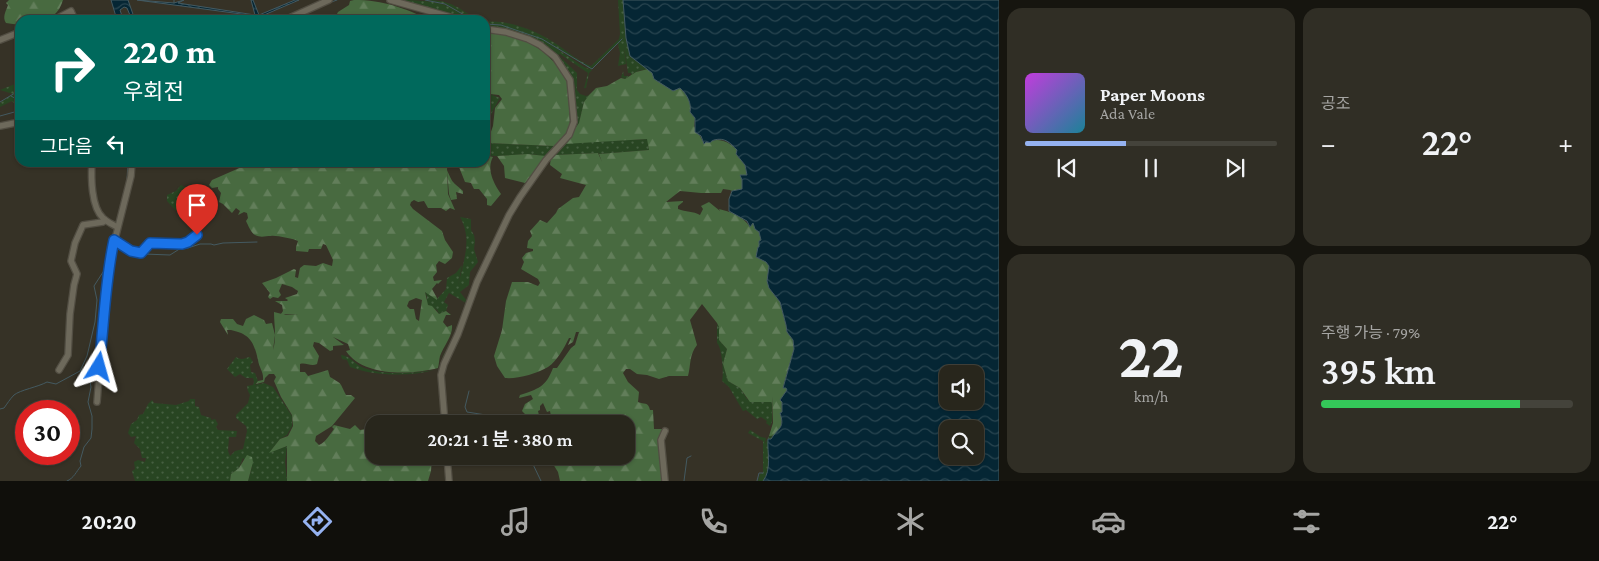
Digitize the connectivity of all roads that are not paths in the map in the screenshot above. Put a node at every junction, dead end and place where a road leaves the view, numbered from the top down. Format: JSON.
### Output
{"nodes":[{"id":1,"x":329,"y":0,"type":"edge"},
{"id":2,"x":390,"y":0,"type":"edge"},
{"id":3,"x":63,"y":15,"type":"edge"},
{"id":4,"x":73,"y":15,"type":"edge"},
{"id":5,"x":296,"y":15,"type":"edge"},
{"id":6,"x":443,"y":15,"type":"edge"},
{"id":7,"x":490,"y":30,"type":"edge"},
{"id":8,"x":15,"y":34,"type":"edge"},
{"id":9,"x":0,"y":40,"type":"edge"},
{"id":10,"x":15,"y":123,"type":"edge"},
{"id":11,"x":0,"y":126,"type":"edge"},
{"id":12,"x":92,"y":167,"type":"edge"},
{"id":13,"x":132,"y":167,"type":"edge"},
{"id":14,"x":105,"y":220,"type":"junction"},
{"id":15,"x":117,"y":227,"type":"junction"},
{"id":16,"x":197,"y":235,"type":"dead end"},
{"id":17,"x":114,"y":240,"type":"junction"},
{"id":18,"x":59,"y":370,"type":"dead end"},
{"id":19,"x":97,"y":402,"type":"dead end"},
{"id":20,"x":444,"y":415,"type":"edge"},
{"id":21,"x":665,"y":431,"type":"dead end"},
{"id":22,"x":448,"y":465,"type":"edge"},
{"id":23,"x":449,"y":481,"type":"edge"},
{"id":24,"x":665,"y":481,"type":"edge"}],
"edges":[{"from":1,"to":5,"type":"street"},
{"from":2,"to":6,"type":"street"},
{"from":3,"to":4,"type":"street"},
{"from":7,"to":20,"type":"street"},
{"from":8,"to":9,"type":"street"},
{"from":10,"to":11,"type":"street"},
{"from":12,"to":14,"type":"street"},
{"from":13,"to":15,"type":"street"},
{"from":14,"to":15,"type":"street"},
{"from":14,"to":18,"type":"street"},
{"from":15,"to":17,"type":"street"},
{"from":16,"to":17,"type":"street"},
{"from":17,"to":19,"type":"street"},
{"from":21,"to":24,"type":"street"},
{"from":22,"to":23,"type":"street"}]}
